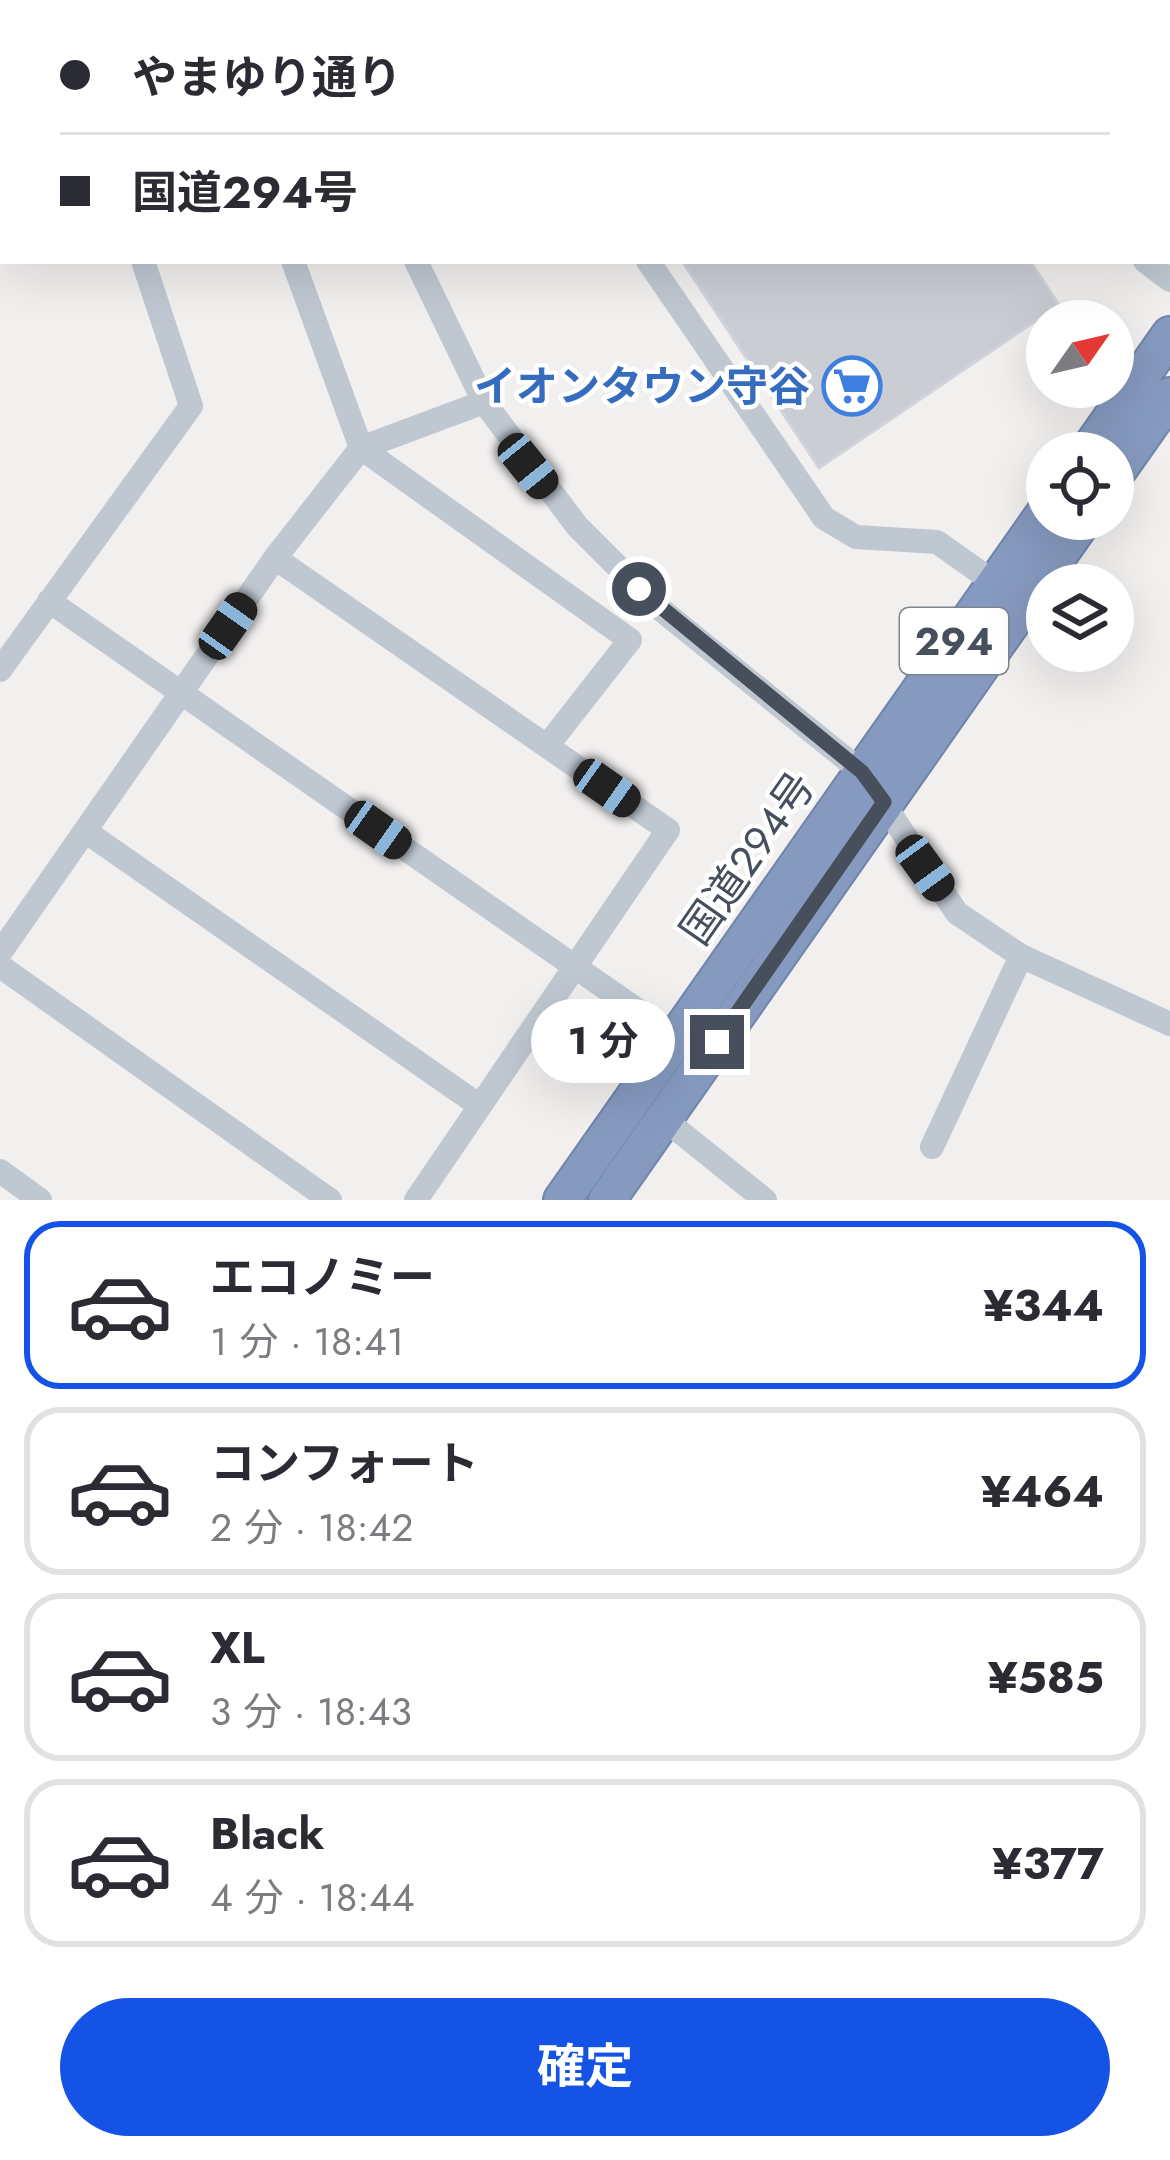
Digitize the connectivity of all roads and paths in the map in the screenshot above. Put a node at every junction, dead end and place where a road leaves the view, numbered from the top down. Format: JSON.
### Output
{"nodes":[{"id":1,"x":144,"y":264,"type":"edge"},
{"id":2,"x":294,"y":264,"type":"edge"},
{"id":3,"x":417,"y":264,"type":"edge"},
{"id":4,"x":650,"y":264,"type":"edge"},
{"id":5,"x":1170,"y":335,"type":"edge"},
{"id":6,"x":1170,"y":396,"type":"edge"},
{"id":7,"x":484,"y":402,"type":"junction"},
{"id":8,"x":1102,"y":432,"type":"edge"},
{"id":9,"x":1134,"y":447,"type":"edge"},
{"id":10,"x":361,"y":448,"type":"junction"},
{"id":11,"x":1026,"y":539,"type":"edge"},
{"id":12,"x":1069,"y":540,"type":"edge"},
{"id":13,"x":275,"y":559,"type":"junction"},
{"id":14,"x":995,"y":583,"type":"junction"},
{"id":15,"x":49,"y":601,"type":"junction"},
{"id":16,"x":0,"y":670,"type":"edge"},
{"id":17,"x":181,"y":693,"type":"junction"},
{"id":18,"x":547,"y":746,"type":"junction"},
{"id":19,"x":862,"y":772,"type":"junction"},
{"id":20,"x":884,"y":802,"type":"junction"},
{"id":21,"x":85,"y":831,"type":"junction"},
{"id":22,"x":0,"y":953,"type":"edge"},
{"id":23,"x":1021,"y":956,"type":"junction"},
{"id":24,"x":0,"y":966,"type":"edge"},
{"id":25,"x":575,"y":966,"type":"junction"},
{"id":26,"x":1170,"y":1024,"type":"edge"},
{"id":27,"x":676,"y":1036,"type":"junction"},
{"id":28,"x":480,"y":1106,"type":"junction"},
{"id":29,"x":664,"y":1119,"type":"junction"},
{"id":30,"x":932,"y":1147,"type":"dead end"},
{"id":31,"x":0,"y":1171,"type":"edge"},
{"id":32,"x":40,"y":1200,"type":"edge"},
{"id":33,"x":330,"y":1200,"type":"edge"},
{"id":34,"x":416,"y":1200,"type":"edge"},
{"id":35,"x":562,"y":1200,"type":"edge"},
{"id":36,"x":608,"y":1200,"type":"edge"},
{"id":37,"x":766,"y":1200,"type":"edge"}],
"edges":[{"from":1,"to":15,"type":"street"},
{"from":2,"to":10,"type":"street"},
{"from":3,"to":7,"type":"street"},
{"from":4,"to":14,"type":"street"},
{"from":5,"to":8,"type":"highway"},
{"from":6,"to":9,"type":"highway"},
{"from":7,"to":10,"type":"street"},
{"from":7,"to":19,"type":"street"},
{"from":10,"to":13,"type":"street"},
{"from":10,"to":18,"type":"street"},
{"from":11,"to":14,"type":"highway","name":"国道294号","number":"294"},
{"from":12,"to":20,"type":"highway","name":"国道294号","number":"294"},
{"from":13,"to":17,"type":"street"},
{"from":13,"to":18,"type":"street"},
{"from":14,"to":19,"type":"highway","name":"国道294号","number":"294"},
{"from":15,"to":16,"type":"street"},
{"from":15,"to":17,"type":"street"},
{"from":17,"to":21,"type":"street"},
{"from":17,"to":25,"type":"street"},
{"from":18,"to":25,"type":"street"},
{"from":19,"to":20,"type":"street"},
{"from":19,"to":27,"type":"highway","name":"国道294号","number":"294"},
{"from":20,"to":23,"type":"street"},
{"from":20,"to":29,"type":"highway","name":"国道294号","number":"294"},
{"from":21,"to":22,"type":"street"},
{"from":21,"to":28,"type":"street"},
{"from":23,"to":26,"type":"street"},
{"from":23,"to":30,"type":"street"},
{"from":24,"to":33,"type":"street"},
{"from":25,"to":27,"type":"street"},
{"from":25,"to":28,"type":"street"},
{"from":27,"to":35,"type":"highway","name":"国道294号","number":"294"},
{"from":28,"to":34,"type":"street"},
{"from":29,"to":36,"type":"highway","name":"国道294号","number":"294"},
{"from":29,"to":37,"type":"street"},
{"from":31,"to":32,"type":"street"}]}
